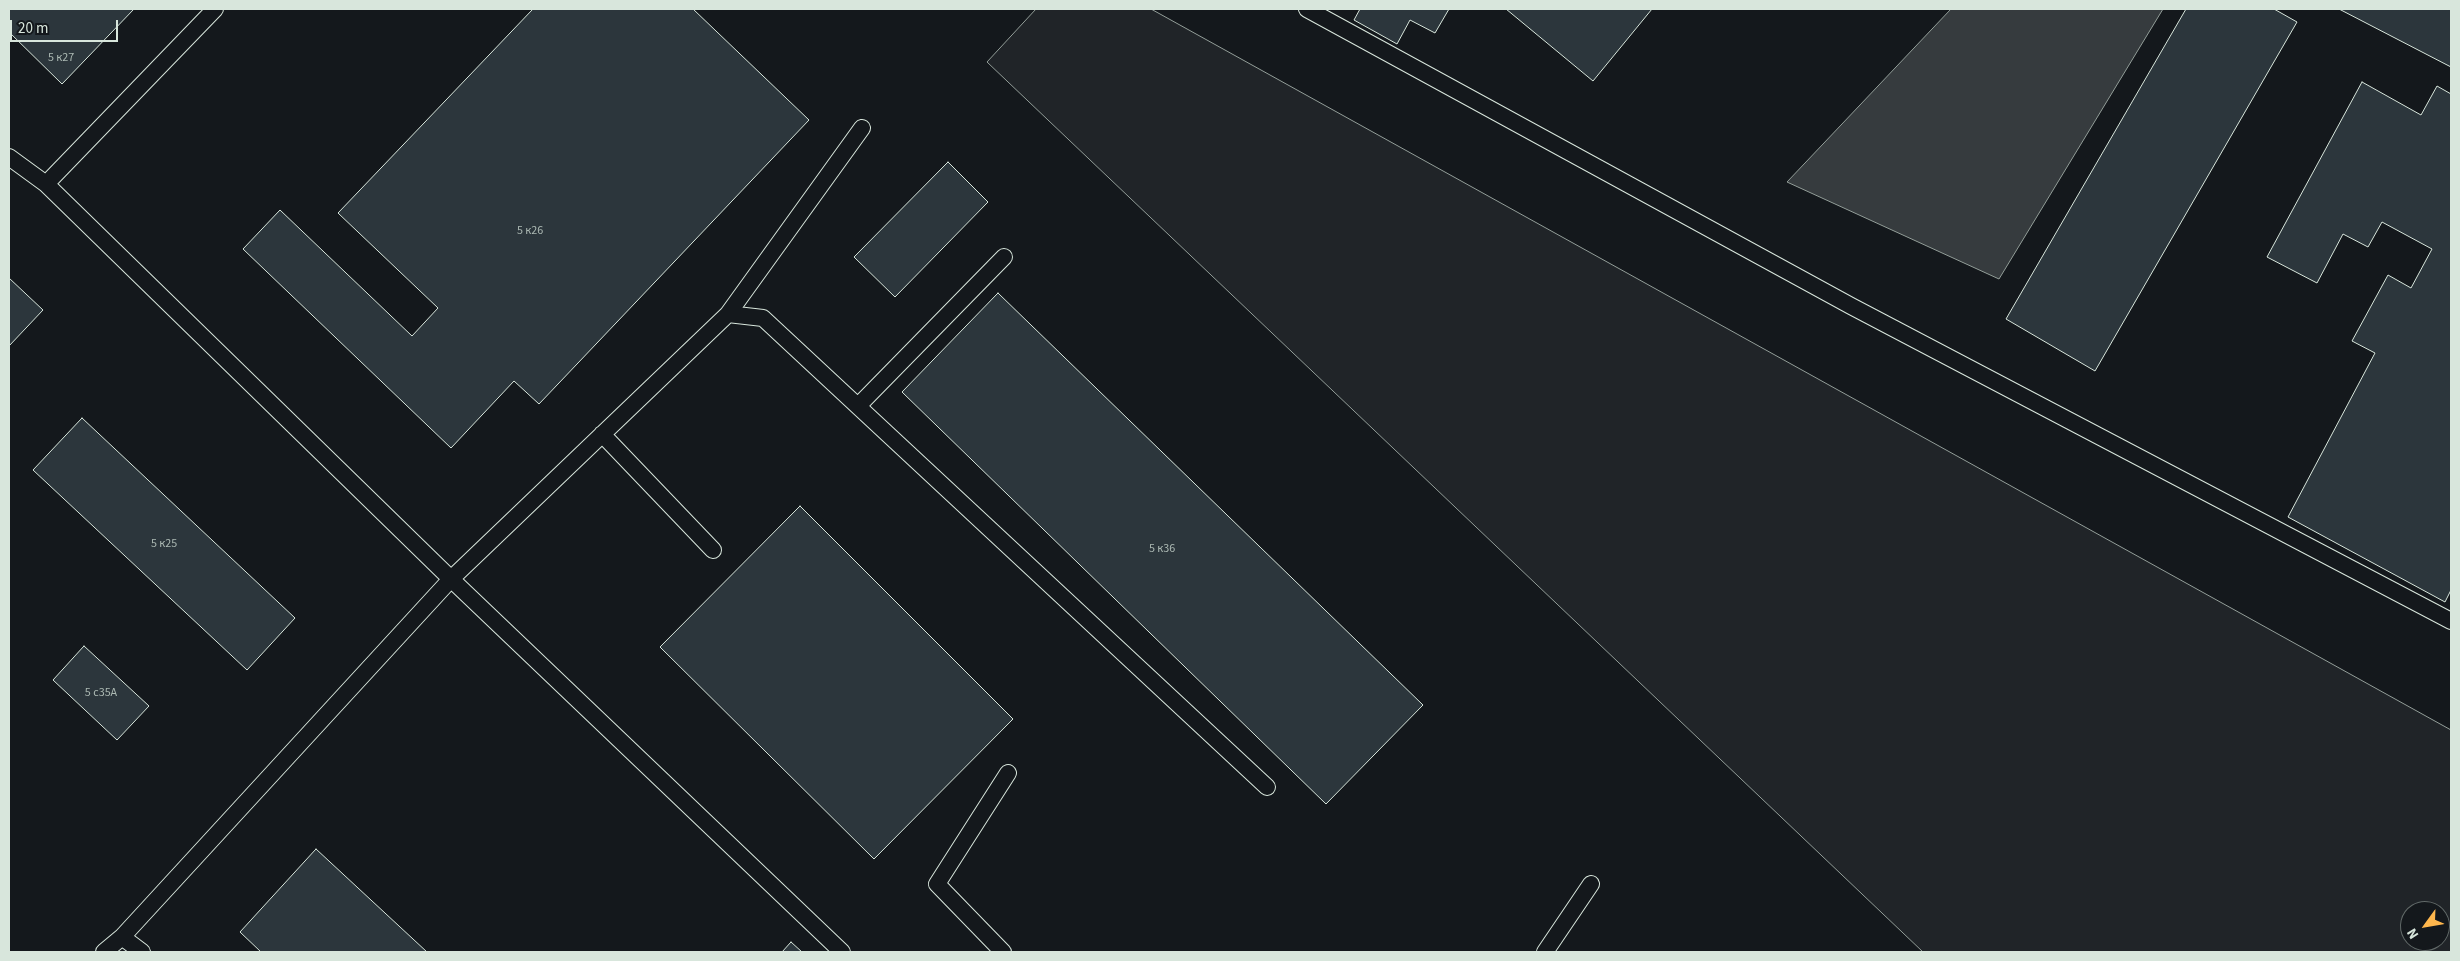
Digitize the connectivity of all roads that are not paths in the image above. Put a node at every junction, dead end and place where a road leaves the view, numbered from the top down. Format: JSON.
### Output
{"nodes":[{"id":1,"x":215,"y":9,"type":"edge"},
{"id":2,"x":1307,"y":9,"type":"edge"},
{"id":3,"x":862,"y":128,"type":"dead end"},
{"id":4,"x":9,"y":157,"type":"edge"},
{"id":5,"x":46,"y":184,"type":"junction"},
{"id":6,"x":1004,"y":257,"type":"dead end"},
{"id":7,"x":728,"y":314,"type":"junction"},
{"id":8,"x":858,"y":406,"type":"junction"},
{"id":9,"x":602,"y":434,"type":"junction"},
{"id":10,"x":713,"y":550,"type":"dead end"},
{"id":11,"x":451,"y":579,"type":"junction"},
{"id":12,"x":2451,"y":621,"type":"edge"},
{"id":13,"x":1008,"y":773,"type":"dead end"},
{"id":14,"x":1267,"y":787,"type":"dead end"},
{"id":15,"x":1591,"y":884,"type":"dead end"},
{"id":16,"x":122,"y":937,"type":"junction"},
{"id":17,"x":104,"y":952,"type":"edge"},
{"id":18,"x":142,"y":952,"type":"edge"},
{"id":19,"x":842,"y":952,"type":"edge"},
{"id":20,"x":1003,"y":952,"type":"edge"},
{"id":21,"x":1545,"y":952,"type":"edge"}],
"edges":[{"from":1,"to":5,"type":"lane"},
{"from":2,"to":12,"type":"lane"},
{"from":3,"to":7,"type":"lane"},
{"from":4,"to":5,"type":"lane"},
{"from":5,"to":11,"type":"lane"},
{"from":6,"to":8,"type":"lane"},
{"from":7,"to":8,"type":"lane"},
{"from":7,"to":9,"type":"lane"},
{"from":8,"to":14,"type":"lane"},
{"from":9,"to":10,"type":"lane"},
{"from":9,"to":11,"type":"lane"},
{"from":11,"to":16,"type":"lane"},
{"from":11,"to":19,"type":"lane"},
{"from":13,"to":20,"type":"lane"},
{"from":15,"to":21,"type":"lane"},
{"from":16,"to":17,"type":"lane"},
{"from":16,"to":18,"type":"lane"}]}
